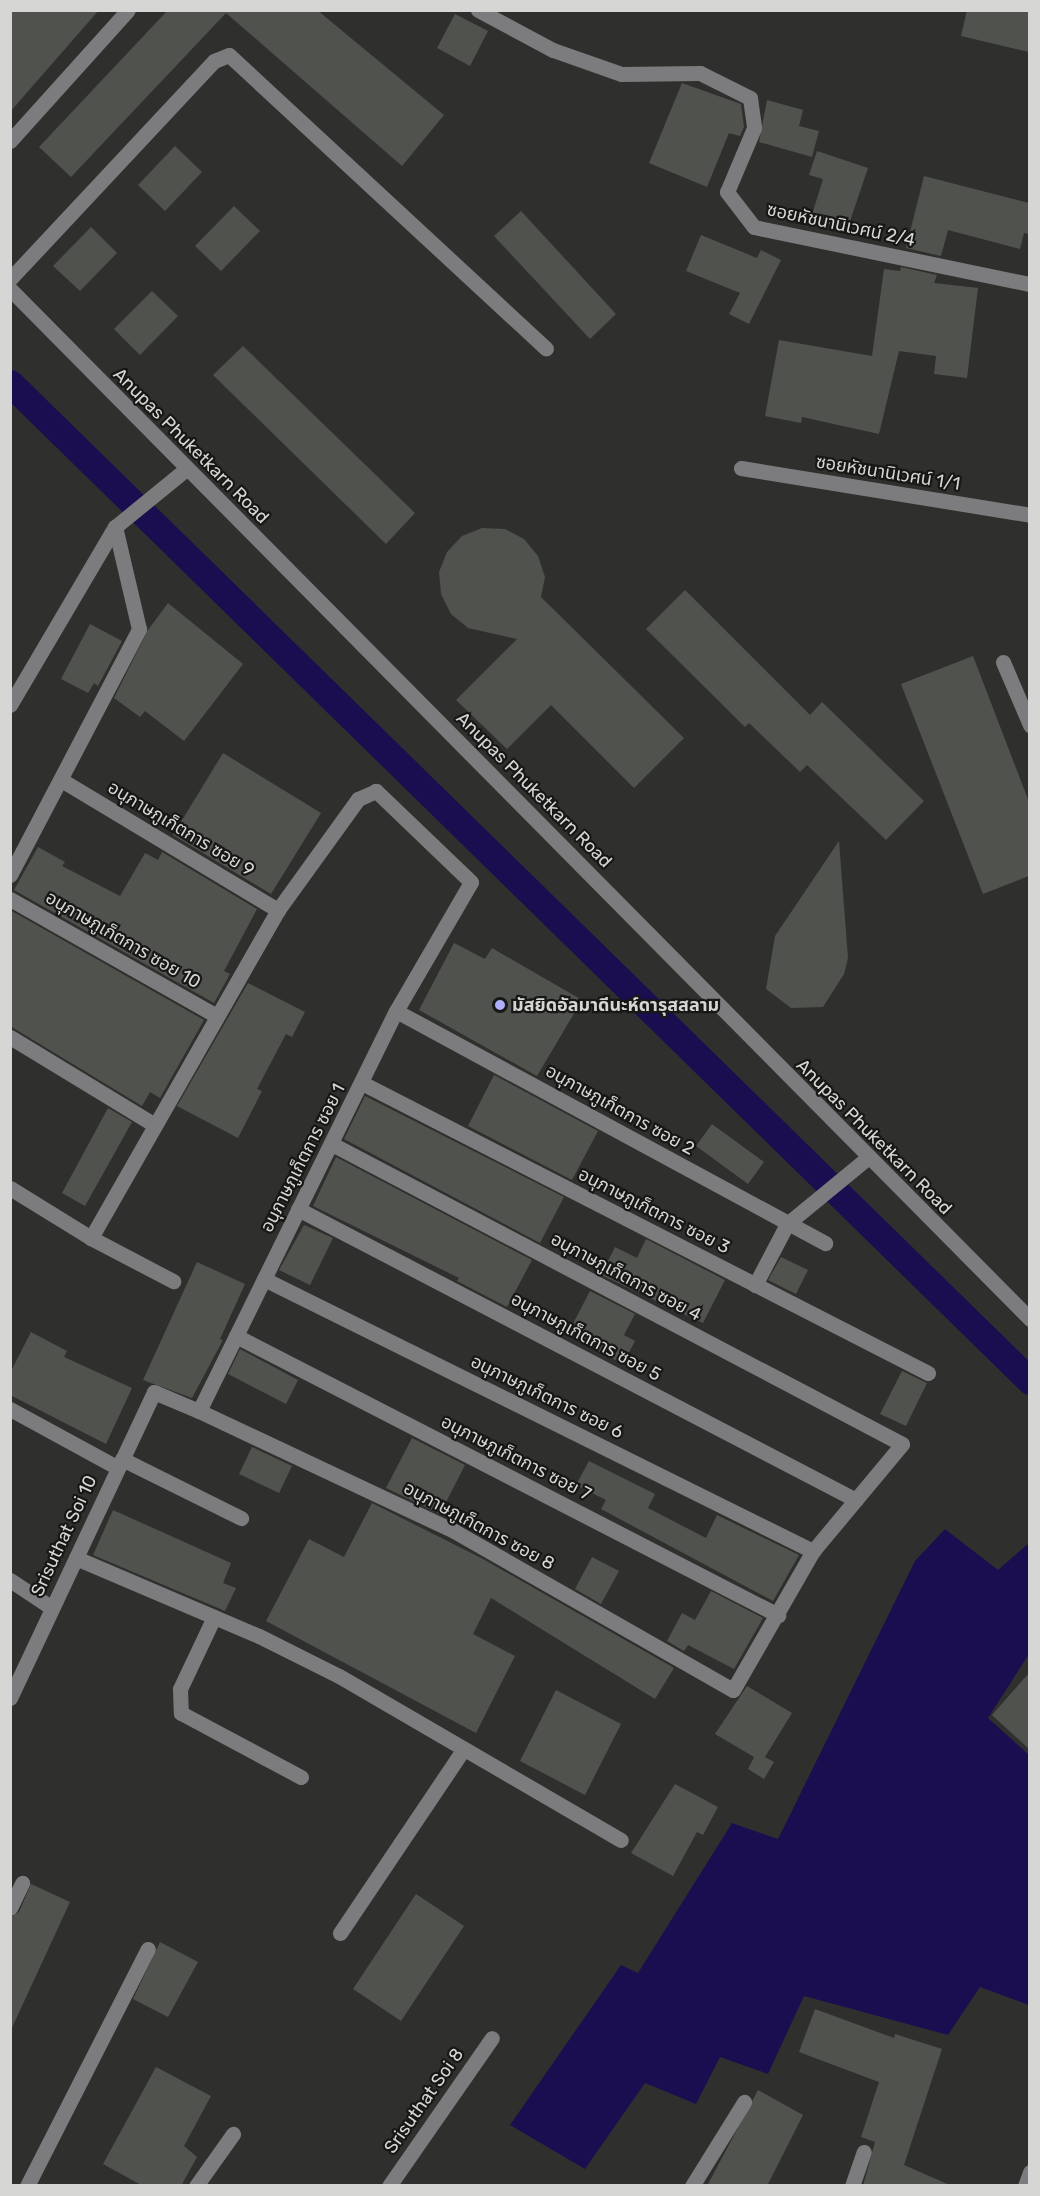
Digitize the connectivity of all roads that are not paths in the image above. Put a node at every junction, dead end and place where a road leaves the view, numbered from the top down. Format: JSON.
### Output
{"nodes":[{"id":1,"x":128,"y":10,"type":"edge"},
{"id":2,"x":478,"y":10,"type":"edge"},
{"id":3,"x":10,"y":141,"type":"edge"},
{"id":4,"x":10,"y":279,"type":"edge"},
{"id":5,"x":1029,"y":284,"type":"edge"},
{"id":6,"x":10,"y":289,"type":"edge"},
{"id":7,"x":546,"y":349,"type":"dead end"},
{"id":8,"x":741,"y":468,"type":"dead end"},
{"id":9,"x":186,"y":469,"type":"junction"},
{"id":10,"x":1029,"y":515,"type":"edge"},
{"id":11,"x":115,"y":527,"type":"junction"},
{"id":12,"x":1003,"y":662,"type":"dead end"},
{"id":13,"x":10,"y":705,"type":"edge"},
{"id":14,"x":1029,"y":725,"type":"edge"},
{"id":15,"x":63,"y":781,"type":"junction"},
{"id":16,"x":10,"y":875,"type":"edge"},
{"id":17,"x":10,"y":898,"type":"edge"},
{"id":18,"x":278,"y":910,"type":"junction"},
{"id":19,"x":396,"y":1011,"type":"junction"},
{"id":20,"x":215,"y":1015,"type":"junction"},
{"id":21,"x":10,"y":1037,"type":"edge"},
{"id":22,"x":362,"y":1083,"type":"junction"},
{"id":23,"x":153,"y":1124,"type":"junction"},
{"id":24,"x":332,"y":1144,"type":"junction"},
{"id":25,"x":866,"y":1159,"type":"junction"},
{"id":26,"x":10,"y":1188,"type":"edge"},
{"id":27,"x":298,"y":1209,"type":"junction"},
{"id":28,"x":787,"y":1224,"type":"junction"},
{"id":29,"x":91,"y":1238,"type":"junction"},
{"id":30,"x":825,"y":1243,"type":"dead end"},
{"id":31,"x":264,"y":1279,"type":"junction"},
{"id":32,"x":173,"y":1281,"type":"dead end"},
{"id":33,"x":755,"y":1285,"type":"junction"},
{"id":34,"x":1029,"y":1319,"type":"edge"},
{"id":35,"x":236,"y":1336,"type":"junction"},
{"id":36,"x":928,"y":1373,"type":"dead end"},
{"id":37,"x":10,"y":1409,"type":"edge"},
{"id":38,"x":199,"y":1411,"type":"junction"},
{"id":39,"x":120,"y":1463,"type":"junction"},
{"id":40,"x":856,"y":1500,"type":"junction"},
{"id":41,"x":241,"y":1518,"type":"dead end"},
{"id":42,"x":813,"y":1551,"type":"junction"},
{"id":43,"x":76,"y":1558,"type":"junction"},
{"id":44,"x":10,"y":1580,"type":"edge"},
{"id":45,"x":52,"y":1608,"type":"junction"},
{"id":46,"x":778,"y":1615,"type":"junction"},
{"id":47,"x":214,"y":1617,"type":"junction"},
{"id":48,"x":10,"y":1698,"type":"edge"},
{"id":49,"x":463,"y":1750,"type":"junction"},
{"id":50,"x":301,"y":1777,"type":"dead end"},
{"id":51,"x":621,"y":1840,"type":"dead end"},
{"id":52,"x":22,"y":1883,"type":"dead end"},
{"id":53,"x":10,"y":1908,"type":"edge"},
{"id":54,"x":340,"y":1933,"type":"dead end"},
{"id":55,"x":148,"y":1949,"type":"dead end"},
{"id":56,"x":492,"y":2038,"type":"dead end"},
{"id":57,"x":744,"y":2102,"type":"dead end"},
{"id":58,"x":233,"y":2134,"type":"dead end"},
{"id":59,"x":864,"y":2152,"type":"dead end"},
{"id":60,"x":1029,"y":2172,"type":"edge"},
{"id":61,"x":27,"y":2186,"type":"edge"},
{"id":62,"x":196,"y":2186,"type":"edge"},
{"id":63,"x":389,"y":2186,"type":"edge"},
{"id":64,"x":692,"y":2186,"type":"edge"},
{"id":65,"x":852,"y":2186,"type":"edge"},
{"id":66,"x":1025,"y":2186,"type":"edge"}],
"edges":[{"from":1,"to":3,"type":"street"},
{"from":2,"to":5,"type":"street","name":"ซอยหัชนานิเวศน์ 2/4"},
{"from":4,"to":7,"type":"street"},
{"from":6,"to":9,"type":"street","name":"Anupas Phuketkarn Road"},
{"from":8,"to":10,"type":"street","name":"ซอยหัชนานิเวศน์ 1/1"},
{"from":9,"to":11,"type":"street"},
{"from":9,"to":25,"type":"street","name":"Anupas Phuketkarn Road"},
{"from":11,"to":13,"type":"street"},
{"from":11,"to":15,"type":"street"},
{"from":12,"to":14,"type":"street"},
{"from":15,"to":16,"type":"street"},
{"from":15,"to":18,"type":"street","name":"อนุภาษภูเก็ตการ ซอย 9"},
{"from":17,"to":20,"type":"street","name":"อนุภาษภูเก็ตการ ซอย 10"},
{"from":18,"to":19,"type":"street","name":"อนุภาษภูเก็ตการ ซอย 1"},
{"from":18,"to":20,"type":"street"},
{"from":19,"to":22,"type":"street","name":"อนุภาษภูเก็ตการ ซอย 1"},
{"from":19,"to":28,"type":"street","name":"อนุภาษภูเก็ตการ ซอย 2"},
{"from":20,"to":23,"type":"street"},
{"from":21,"to":23,"type":"street"},
{"from":22,"to":24,"type":"street","name":"อนุภาษภูเก็ตการ ซอย 1"},
{"from":22,"to":33,"type":"street","name":"อนุภาษภูเก็ตการ ซอย 3"},
{"from":23,"to":29,"type":"street"},
{"from":24,"to":27,"type":"street","name":"อนุภาษภูเก็ตการ ซอย 1"},
{"from":24,"to":40,"type":"street","name":"อนุภาษภูเก็ตการ ซอย 4"},
{"from":25,"to":28,"type":"street"},
{"from":25,"to":34,"type":"street","name":"Anupas Phuketkarn Road"},
{"from":26,"to":29,"type":"street"},
{"from":27,"to":31,"type":"street","name":"อนุภาษภูเก็ตการ ซอย 1"},
{"from":27,"to":40,"type":"street","name":"อนุภาษภูเก็ตการ ซอย 5"},
{"from":28,"to":30,"type":"street","name":"อนุภาษภูเก็ตการ ซอย 2"},
{"from":28,"to":33,"type":"street"},
{"from":29,"to":32,"type":"street"},
{"from":31,"to":35,"type":"street","name":"อนุภาษภูเก็ตการ ซอย 1"},
{"from":31,"to":42,"type":"street","name":"อนุภาษภูเก็ตการ ซอย 6"},
{"from":33,"to":36,"type":"street","name":"อนุภาษภูเก็ตการ ซอย 3"},
{"from":35,"to":38,"type":"street","name":"อนุภาษภูเก็ตการ ซอย 1"},
{"from":35,"to":46,"type":"street","name":"อนุภาษภูเก็ตการ ซอย 7"},
{"from":37,"to":39,"type":"street"},
{"from":38,"to":39,"type":"street","name":"Srisuthat Soi 10"},
{"from":38,"to":46,"type":"street","name":"อนุภาษภูเก็ตการ ซอย 8"},
{"from":39,"to":41,"type":"street"},
{"from":39,"to":43,"type":"street","name":"Srisuthat Soi 10"},
{"from":40,"to":42,"type":"street"},
{"from":42,"to":46,"type":"street"},
{"from":43,"to":45,"type":"street","name":"Srisuthat Soi 10"},
{"from":43,"to":47,"type":"street"},
{"from":44,"to":45,"type":"street"},
{"from":45,"to":48,"type":"street","name":"Srisuthat Soi 10"},
{"from":47,"to":49,"type":"street"},
{"from":47,"to":50,"type":"street"},
{"from":49,"to":51,"type":"street"},
{"from":49,"to":54,"type":"street"},
{"from":52,"to":53,"type":"street"},
{"from":55,"to":61,"type":"street"},
{"from":56,"to":63,"type":"street","name":"Srisuthat Soi 8"},
{"from":57,"to":64,"type":"street"},
{"from":58,"to":62,"type":"street"},
{"from":59,"to":65,"type":"street"},
{"from":60,"to":66,"type":"street"}]}
